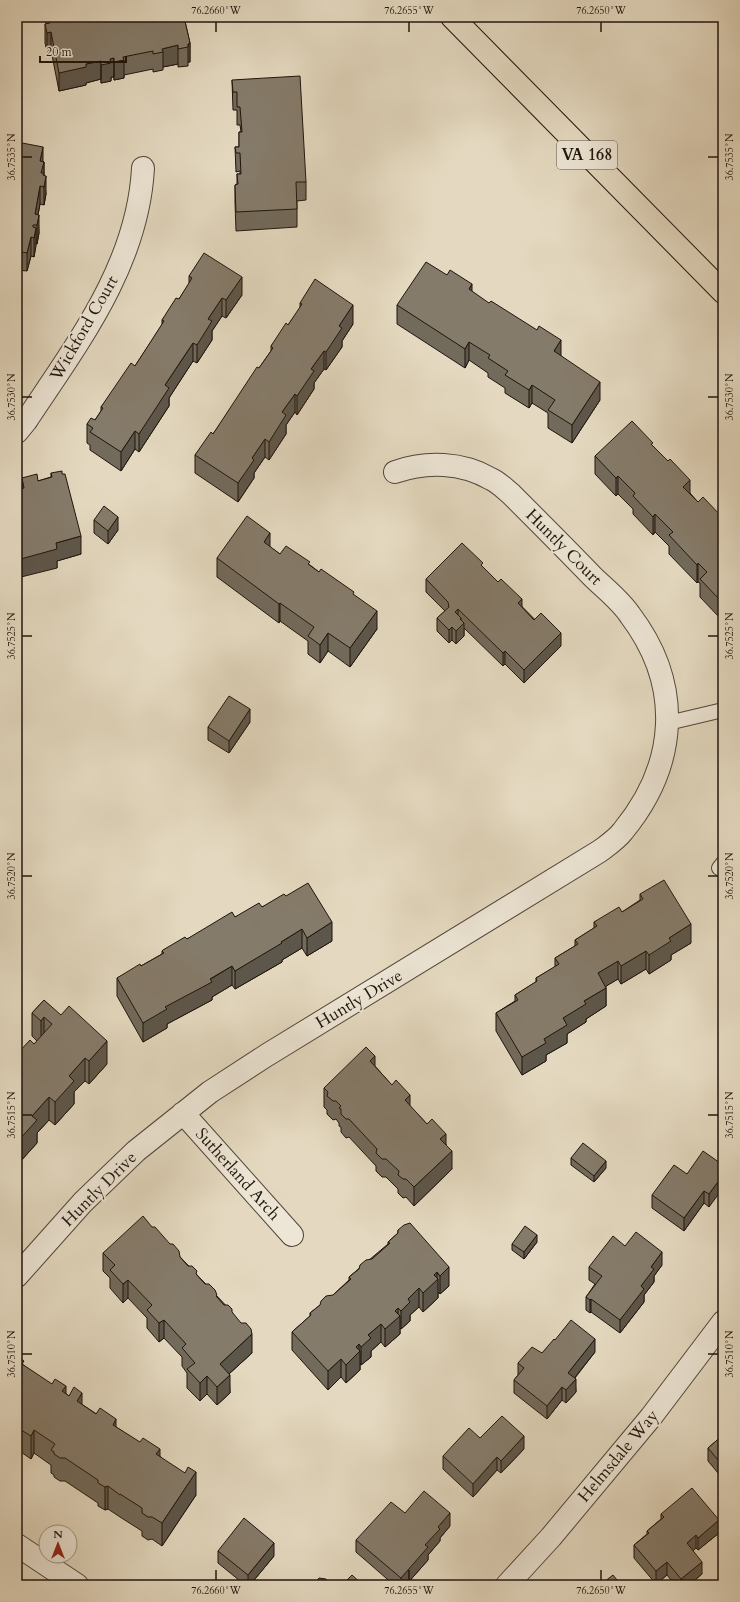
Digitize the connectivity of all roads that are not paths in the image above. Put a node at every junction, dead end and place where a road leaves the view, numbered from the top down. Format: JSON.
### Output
{"nodes":[{"id":1,"x":452,"y":17,"type":"edge"},
{"id":2,"x":143,"y":168,"type":"dead end"},
{"id":3,"x":723,"y":292,"type":"edge"},
{"id":4,"x":17,"y":432,"type":"edge"},
{"id":5,"x":394,"y":472,"type":"dead end"},
{"id":6,"x":723,"y":710,"type":"edge"},
{"id":7,"x":667,"y":718,"type":"junction"},
{"id":8,"x":184,"y":1113,"type":"junction"},
{"id":9,"x":292,"y":1235,"type":"dead end"},
{"id":10,"x":17,"y":1276,"type":"edge"},
{"id":11,"x":723,"y":1322,"type":"edge"},
{"id":12,"x":17,"y":1545,"type":"edge"},
{"id":13,"x":77,"y":1585,"type":"edge"},
{"id":14,"x":507,"y":1585,"type":"edge"}],
"edges":[{"from":1,"to":3,"type":"highway","number":"VA 168"},
{"from":2,"to":4,"type":"street","name":"Wickford Court"},
{"from":5,"to":7,"type":"street","name":"Huntly Court"},
{"from":6,"to":7,"type":"lane"},
{"from":7,"to":8,"type":"street","name":"Huntly Drive"},
{"from":8,"to":9,"type":"street","name":"Sutherland Arch"},
{"from":8,"to":10,"type":"street","name":"Huntly Drive"},
{"from":11,"to":14,"type":"street","name":"Helmsdale Way"},
{"from":12,"to":13,"type":"street"}]}
